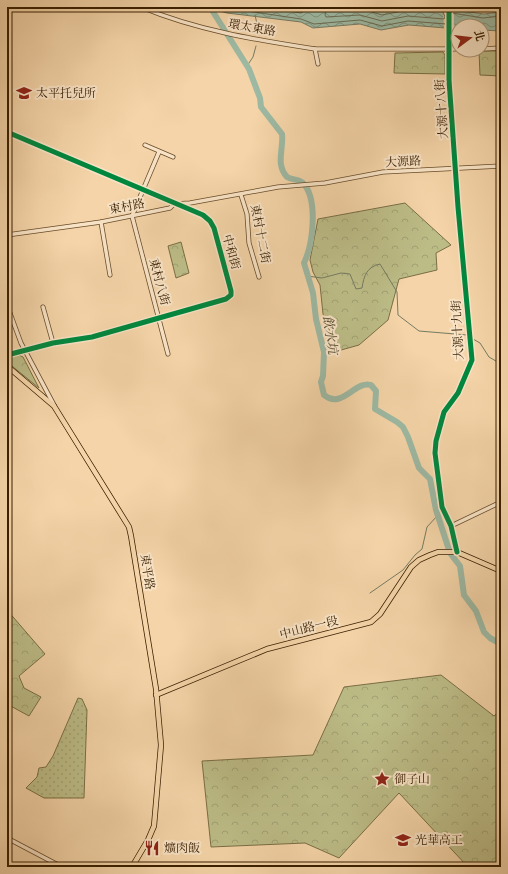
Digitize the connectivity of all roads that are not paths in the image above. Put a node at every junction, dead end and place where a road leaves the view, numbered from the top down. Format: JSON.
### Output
{"nodes":[{"id":1,"x":140,"y":7,"type":"edge"},
{"id":2,"x":449,"y":7,"type":"edge"},
{"id":3,"x":501,"y":48,"type":"edge"},
{"id":4,"x":449,"y":49,"type":"junction"},
{"id":5,"x":490,"y":49,"type":"edge"},
{"id":6,"x":315,"y":50,"type":"junction"},
{"id":7,"x":318,"y":64,"type":"dead end"},
{"id":8,"x":7,"y":132,"type":"edge"},
{"id":9,"x":145,"y":146,"type":"dead end"},
{"id":10,"x":159,"y":152,"type":"junction"},
{"id":11,"x":173,"y":157,"type":"dead end"},
{"id":12,"x":501,"y":166,"type":"edge"},
{"id":13,"x":456,"y":168,"type":"junction"},
{"id":14,"x":297,"y":185,"type":"joint"},
{"id":15,"x":143,"y":190,"type":"junction"},
{"id":16,"x":240,"y":195,"type":"junction"},
{"id":17,"x":174,"y":204,"type":"junction"},
{"id":18,"x":132,"y":216,"type":"junction"},
{"id":19,"x":101,"y":222,"type":"junction"},
{"id":20,"x":7,"y":235,"type":"edge"},
{"id":21,"x":110,"y":275,"type":"dead end"},
{"id":22,"x":259,"y":277,"type":"dead end"},
{"id":23,"x":7,"y":305,"type":"edge"},
{"id":24,"x":43,"y":308,"type":"dead end"},
{"id":25,"x":158,"y":319,"type":"junction"},
{"id":26,"x":53,"y":343,"type":"junction"},
{"id":27,"x":25,"y":351,"type":"junction"},
{"id":28,"x":168,"y":354,"type":"dead end"},
{"id":29,"x":7,"y":355,"type":"edge"},
{"id":30,"x":7,"y":366,"type":"edge"},
{"id":31,"x":54,"y":406,"type":"junction"},
{"id":32,"x":501,"y":502,"type":"edge"},
{"id":33,"x":451,"y":526,"type":"junction"},
{"id":34,"x":457,"y":552,"type":"junction"},
{"id":35,"x":501,"y":571,"type":"edge"},
{"id":36,"x":156,"y":695,"type":"junction"},
{"id":37,"x":7,"y":838,"type":"edge"},
{"id":38,"x":62,"y":867,"type":"edge"},
{"id":39,"x":132,"y":867,"type":"edge"}],
"edges":[{"from":1,"to":6,"type":"street","name":"環太東路"},
{"from":2,"to":4,"type":"street","name":"大源十八街"},
{"from":3,"to":5,"type":"street"},
{"from":4,"to":6,"type":"street","name":"環太東路"},
{"from":4,"to":13,"type":"street","name":"大源十八街"},
{"from":6,"to":7,"type":"street"},
{"from":8,"to":15,"type":"street","name":"中和街"},
{"from":9,"to":10,"type":"street"},
{"from":10,"to":11,"type":"street"},
{"from":10,"to":15,"type":"street"},
{"from":12,"to":13,"type":"street","name":"大源路"},
{"from":13,"to":14,"type":"street","name":"大源路"},
{"from":13,"to":33,"type":"street","name":"大源十九街"},
{"from":14,"to":16,"type":"street","name":"東村路"},
{"from":15,"to":17,"type":"street","name":"中和街"},
{"from":15,"to":18,"type":"street"},
{"from":16,"to":17,"type":"street","name":"東村路"},
{"from":16,"to":22,"type":"street","name":"東村十二街"},
{"from":17,"to":18,"type":"street","name":"東村路"},
{"from":17,"to":25,"type":"street","name":"中和街"},
{"from":18,"to":19,"type":"street","name":"東村路"},
{"from":18,"to":25,"type":"street","name":"東村八街"},
{"from":19,"to":20,"type":"street","name":"東村路"},
{"from":19,"to":21,"type":"street"},
{"from":23,"to":27,"type":"street","name":"東平路"},
{"from":24,"to":26,"type":"street"},
{"from":25,"to":26,"type":"street","name":"中和街"},
{"from":25,"to":28,"type":"street","name":"東村八街"},
{"from":26,"to":27,"type":"street","name":"中和街"},
{"from":27,"to":29,"type":"street","name":"中和街"},
{"from":27,"to":31,"type":"street","name":"東平路"},
{"from":30,"to":31,"type":"main road"},
{"from":31,"to":36,"type":"main road","name":"東平路"},
{"from":32,"to":33,"type":"street"},
{"from":33,"to":34,"type":"street","name":"大源十九街"},
{"from":34,"to":35,"type":"main road"},
{"from":34,"to":36,"type":"main road","name":"中山路一段"},
{"from":36,"to":39,"type":"main road","name":"東平路"},
{"from":37,"to":38,"type":"street"}]}
